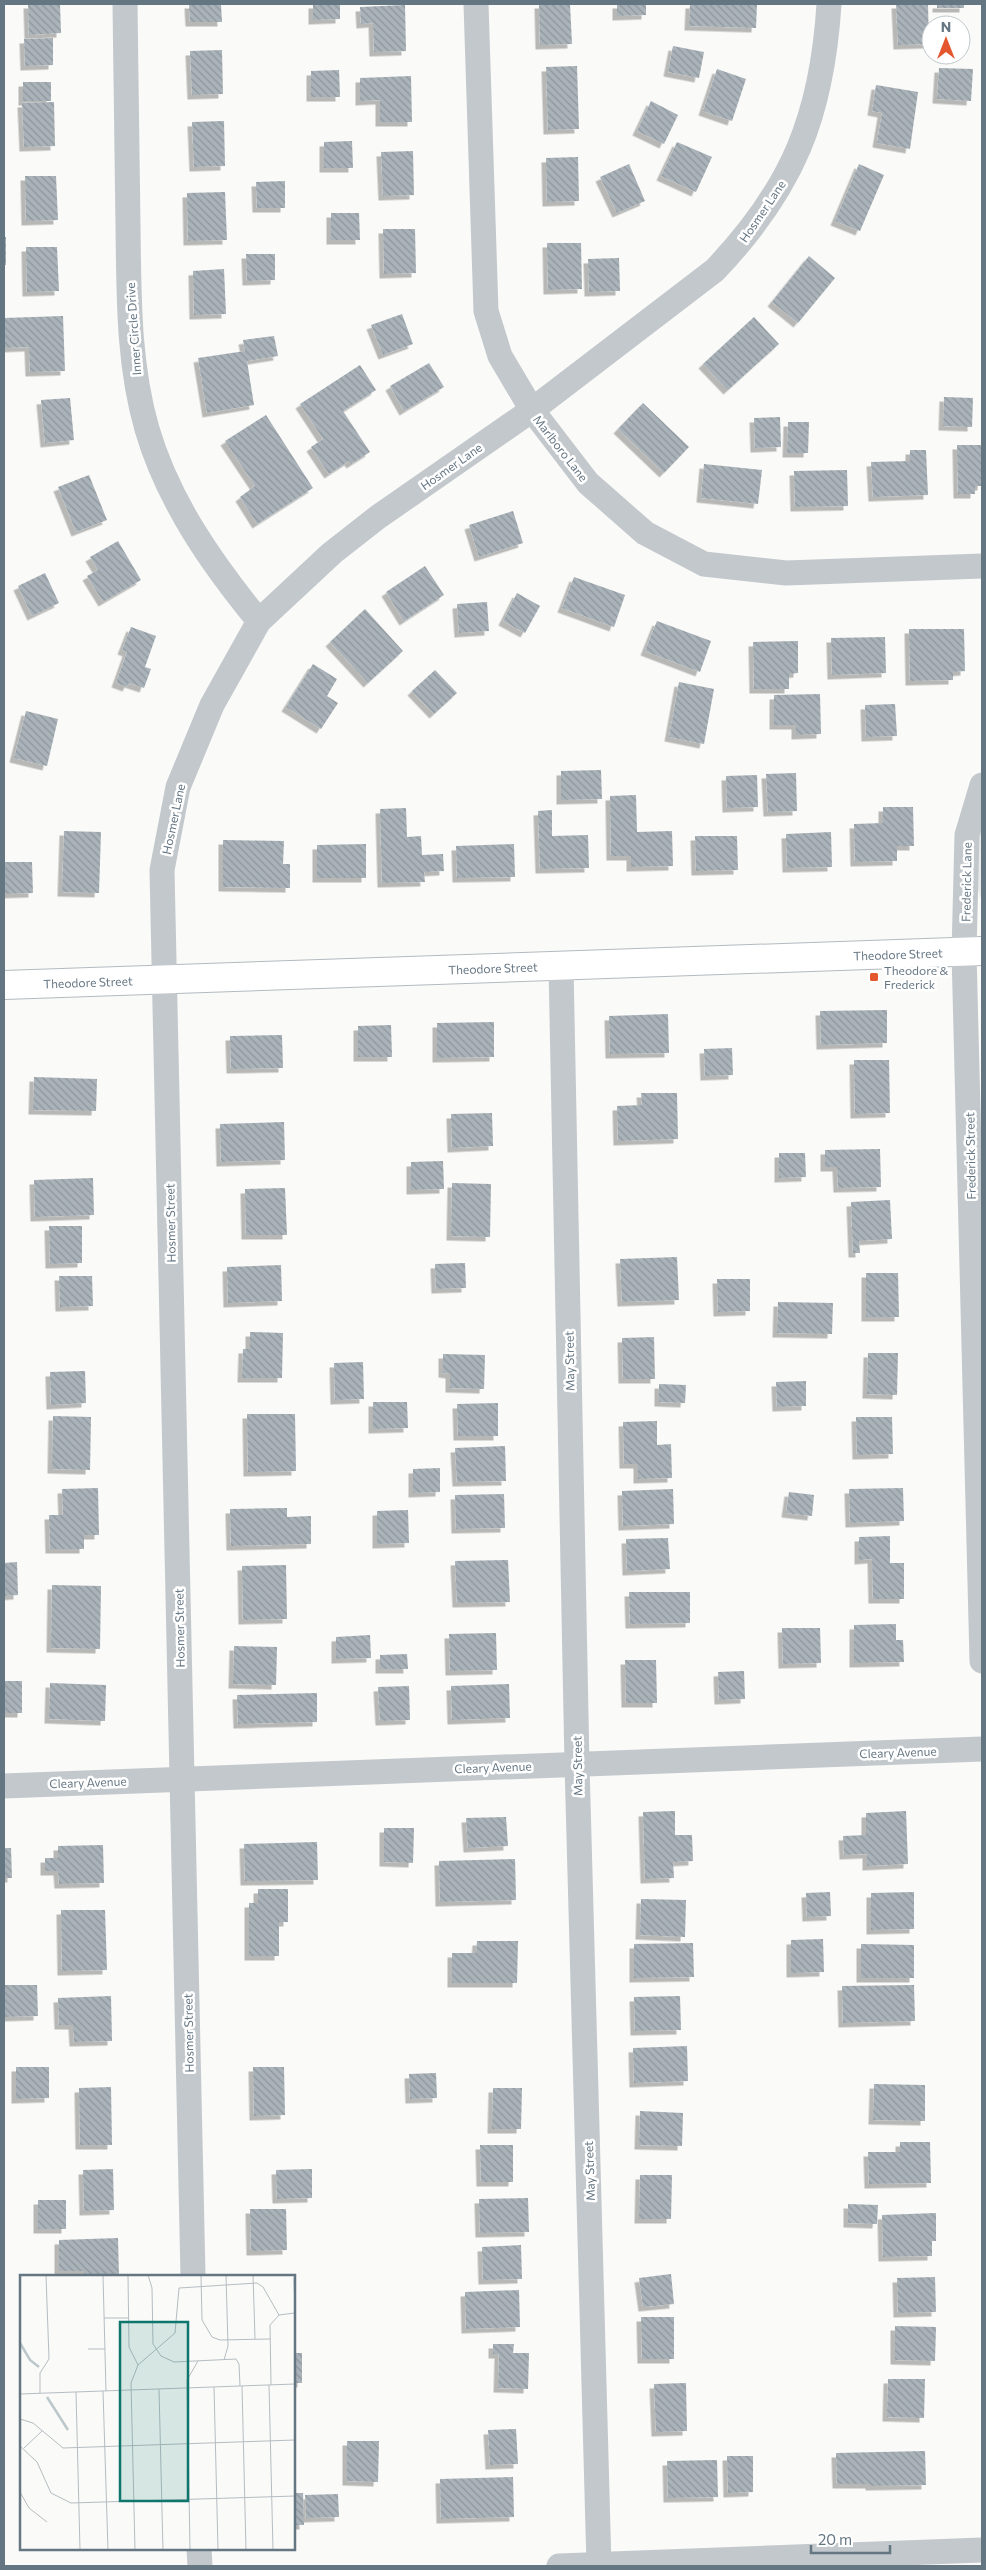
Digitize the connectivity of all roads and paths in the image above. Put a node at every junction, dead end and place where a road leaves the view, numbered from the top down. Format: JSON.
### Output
{"nodes":[{"id":1,"x":125,"y":4,"type":"edge"},
{"id":2,"x":476,"y":4,"type":"edge"},
{"id":3,"x":829,"y":4,"type":"edge"},
{"id":4,"x":532,"y":410,"type":"junction"},
{"id":5,"x":982,"y":566,"type":"edge"},
{"id":6,"x":259,"y":621,"type":"junction"},
{"id":7,"x":982,"y":785,"type":"edge"},
{"id":8,"x":973,"y":951,"type":"edge"},
{"id":9,"x":560,"y":966,"type":"junction"},
{"id":10,"x":164,"y":979,"type":"junction"},
{"id":11,"x":4,"y":985,"type":"edge"},
{"id":12,"x":982,"y":1661,"type":"edge"},
{"id":13,"x":982,"y":1749,"type":"edge"},
{"id":14,"x":577,"y":1764,"type":"junction"},
{"id":15,"x":182,"y":1779,"type":"junction"},
{"id":16,"x":4,"y":1786,"type":"edge"},
{"id":17,"x":193,"y":2275,"type":"edge"},
{"id":18,"x":199,"y":2550,"type":"edge"},
{"id":19,"x":982,"y":2550,"type":"edge"},
{"id":20,"x":200,"y":2566,"type":"edge"},
{"id":21,"x":559,"y":2566,"type":"edge"},
{"id":22,"x":599,"y":2566,"type":"edge"}],
"edges":[{"from":1,"to":6,"type":"street","name":"Inner Circle Drive"},
{"from":2,"to":4,"type":"street","name":"Marlboro Lane"},
{"from":3,"to":4,"type":"street","name":"Hosmer Lane"},
{"from":4,"to":5,"type":"street","name":"Marlboro Lane"},
{"from":4,"to":6,"type":"street","name":"Hosmer Lane"},
{"from":6,"to":10,"type":"street","name":"Hosmer Lane"},
{"from":7,"to":8,"type":"street","name":"Frederick Lane"},
{"from":8,"to":9,"type":"main road","name":"Theodore Street"},
{"from":8,"to":12,"type":"street","name":"Frederick Street"},
{"from":9,"to":10,"type":"main road","name":"Theodore Street"},
{"from":9,"to":14,"type":"street","name":"May Street"},
{"from":10,"to":11,"type":"main road","name":"Theodore Street"},
{"from":10,"to":15,"type":"street","name":"Hosmer Street"},
{"from":13,"to":14,"type":"street","name":"Cleary Avenue"},
{"from":14,"to":15,"type":"street","name":"Cleary Avenue"},
{"from":14,"to":22,"type":"street","name":"May Street"},
{"from":15,"to":16,"type":"street","name":"Cleary Avenue"},
{"from":15,"to":17,"type":"street","name":"Hosmer Street"},
{"from":18,"to":20,"type":"street"},
{"from":19,"to":22,"type":"street"},
{"from":21,"to":22,"type":"street"}]}
